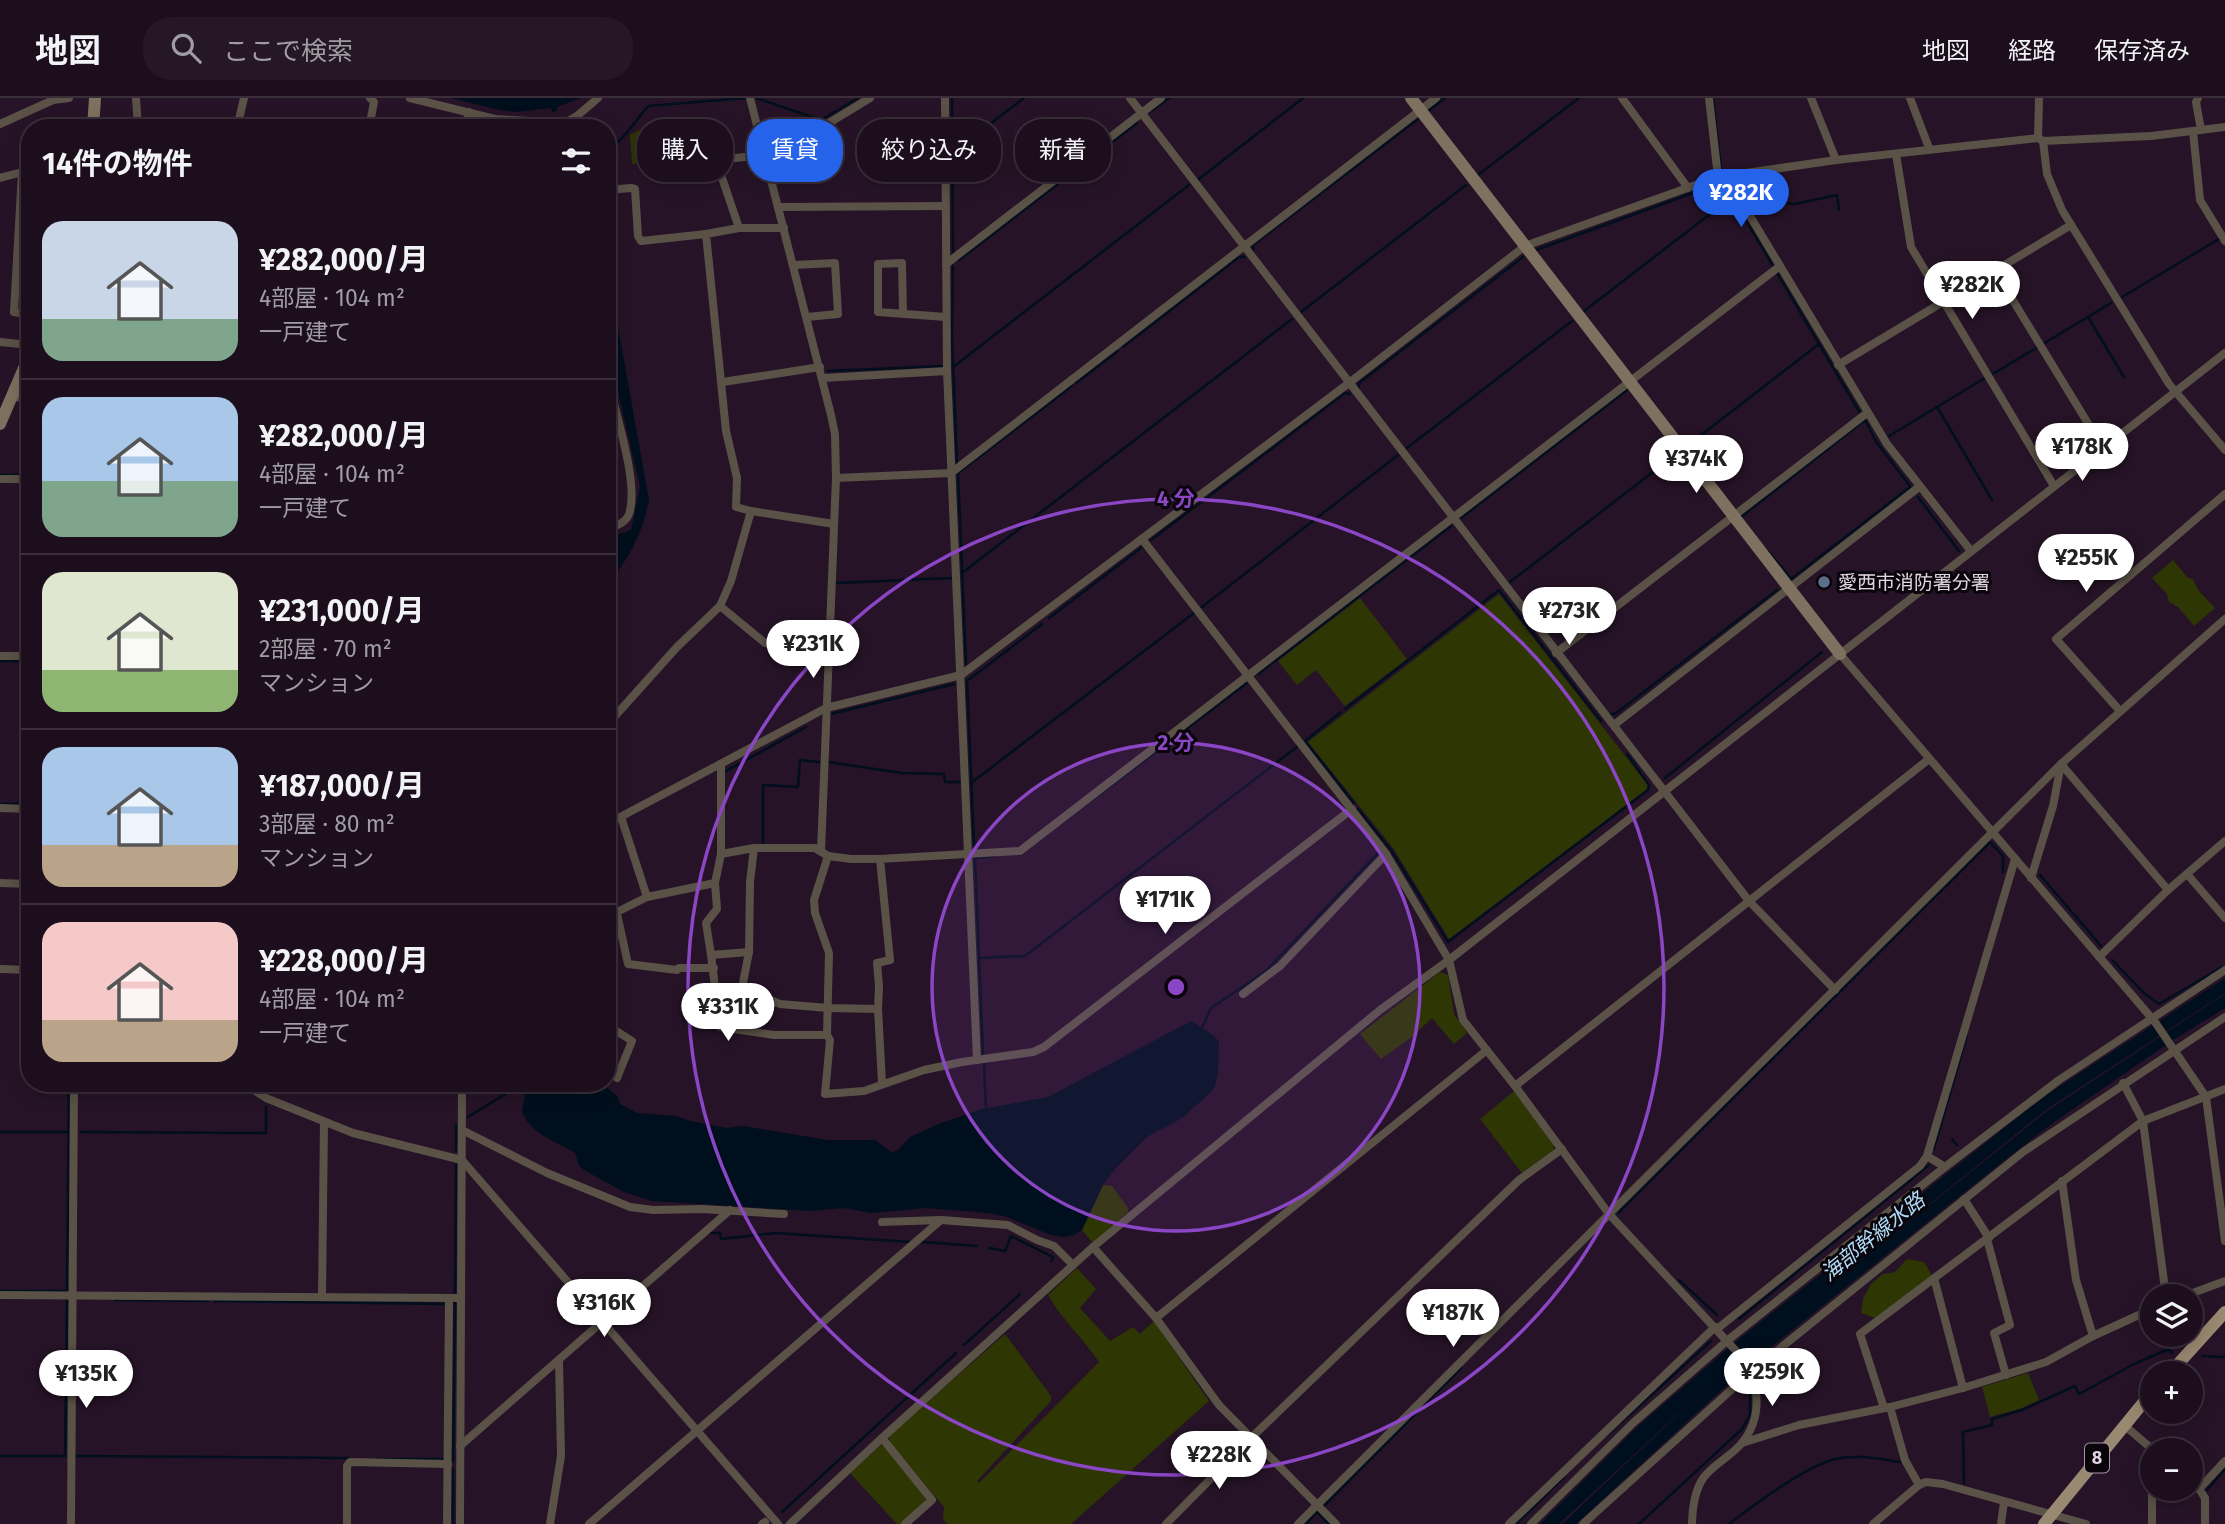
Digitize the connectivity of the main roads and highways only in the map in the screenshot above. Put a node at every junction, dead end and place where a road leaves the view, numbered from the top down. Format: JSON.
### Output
{"nodes":[{"id":1,"x":2225,"y":1312,"type":"edge"},
{"id":2,"x":2181,"y":1361,"type":"edge"},
{"id":3,"x":2140,"y":1406,"type":"edge"},
{"id":4,"x":2047,"y":1519,"type":"edge"}],
"edges":[{"from":1,"to":2,"type":"main road"},
{"from":3,"to":4,"type":"main road","number":"8"}]}
